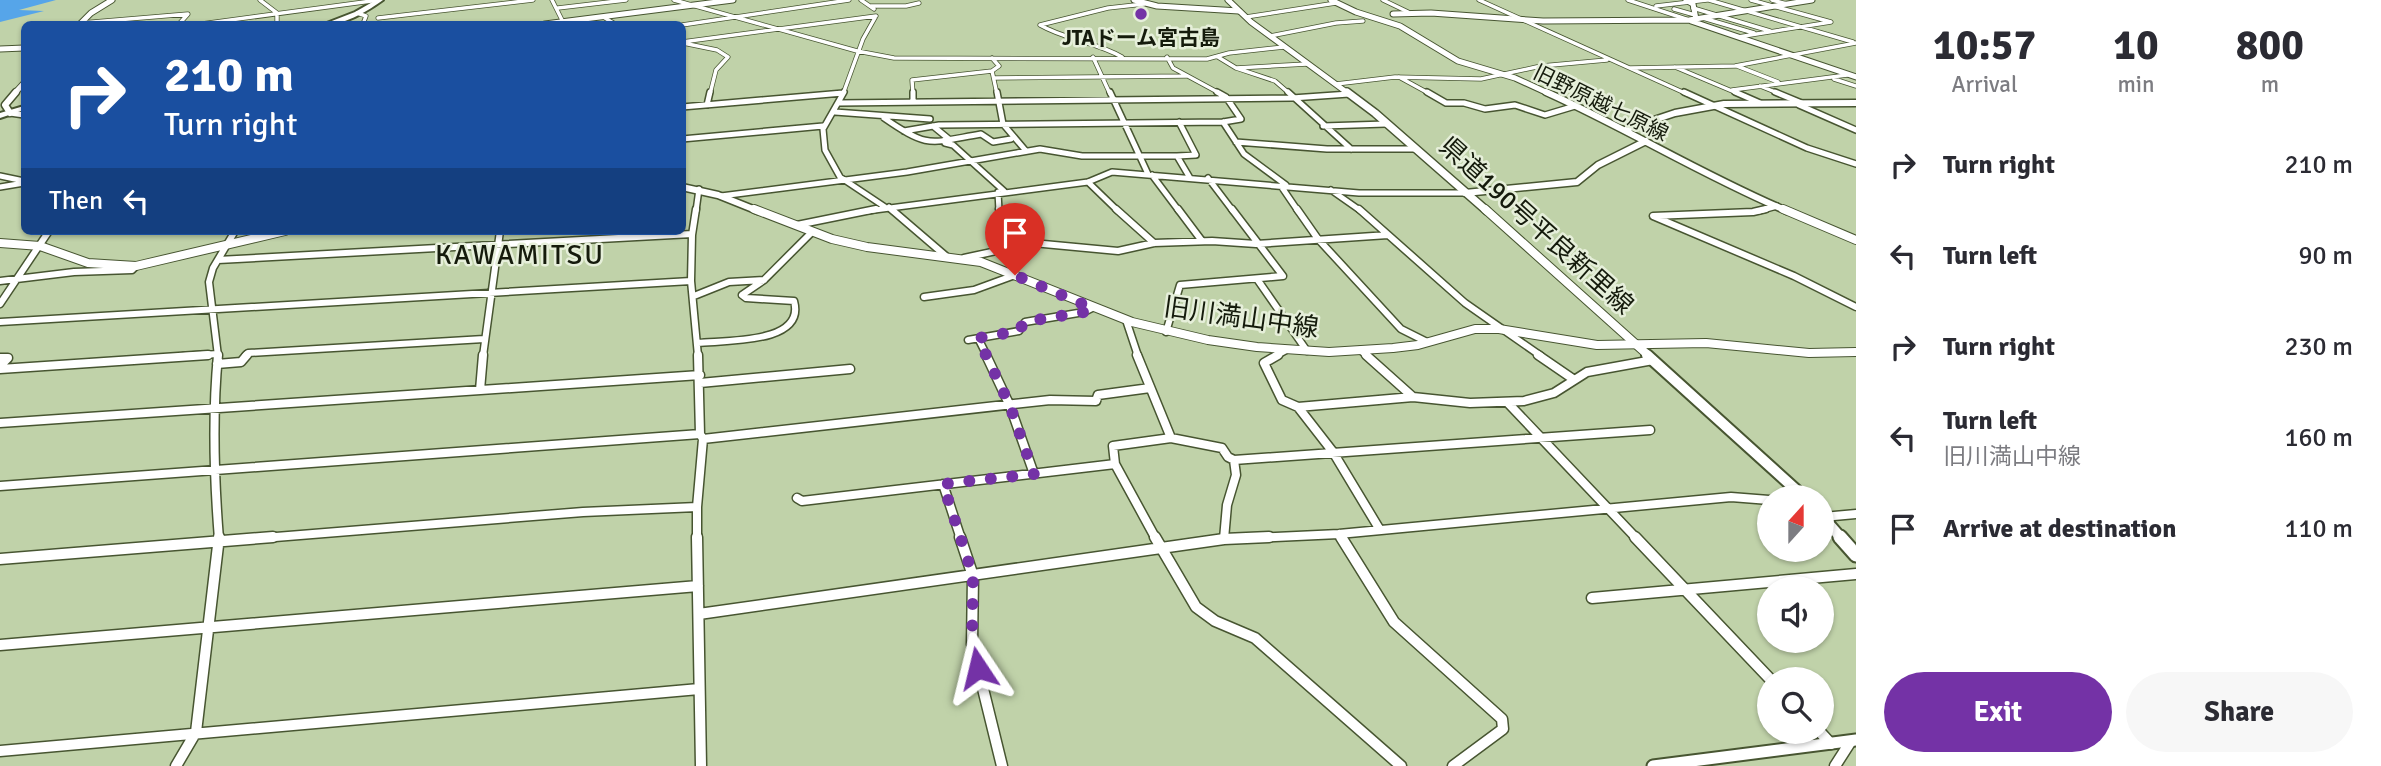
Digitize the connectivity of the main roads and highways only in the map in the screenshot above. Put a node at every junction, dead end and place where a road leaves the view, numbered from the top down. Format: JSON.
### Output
{"nodes":[{"id":1,"x":379,"y":0,"type":"edge"},
{"id":2,"x":733,"y":0,"type":"edge"},
{"id":3,"x":743,"y":0,"type":"edge"},
{"id":4,"x":1228,"y":0,"type":"edge"},
{"id":5,"x":695,"y":6,"type":"junction"},
{"id":6,"x":335,"y":21,"type":"edge"},
{"id":7,"x":578,"y":21,"type":"edge"},
{"id":8,"x":584,"y":21,"type":"edge"},
{"id":9,"x":21,"y":109,"type":"edge"},
{"id":10,"x":3,"y":115,"type":"edge"},
{"id":11,"x":1791,"y":485,"type":"edge"},
{"id":12,"x":1834,"y":530,"type":"edge"},
{"id":13,"x":1856,"y":555,"type":"edge"}],
"edges":[{"from":1,"to":6,"type":"highway"},
{"from":2,"to":5,"type":"main road"},
{"from":3,"to":5,"type":"main road"},
{"from":4,"to":11,"type":"main road","name":"県道190号平良新里線"},
{"from":5,"to":7,"type":"main road"},
{"from":5,"to":8,"type":"main road"},
{"from":9,"to":10,"type":"highway"},
{"from":12,"to":13,"type":"main road"}]}
